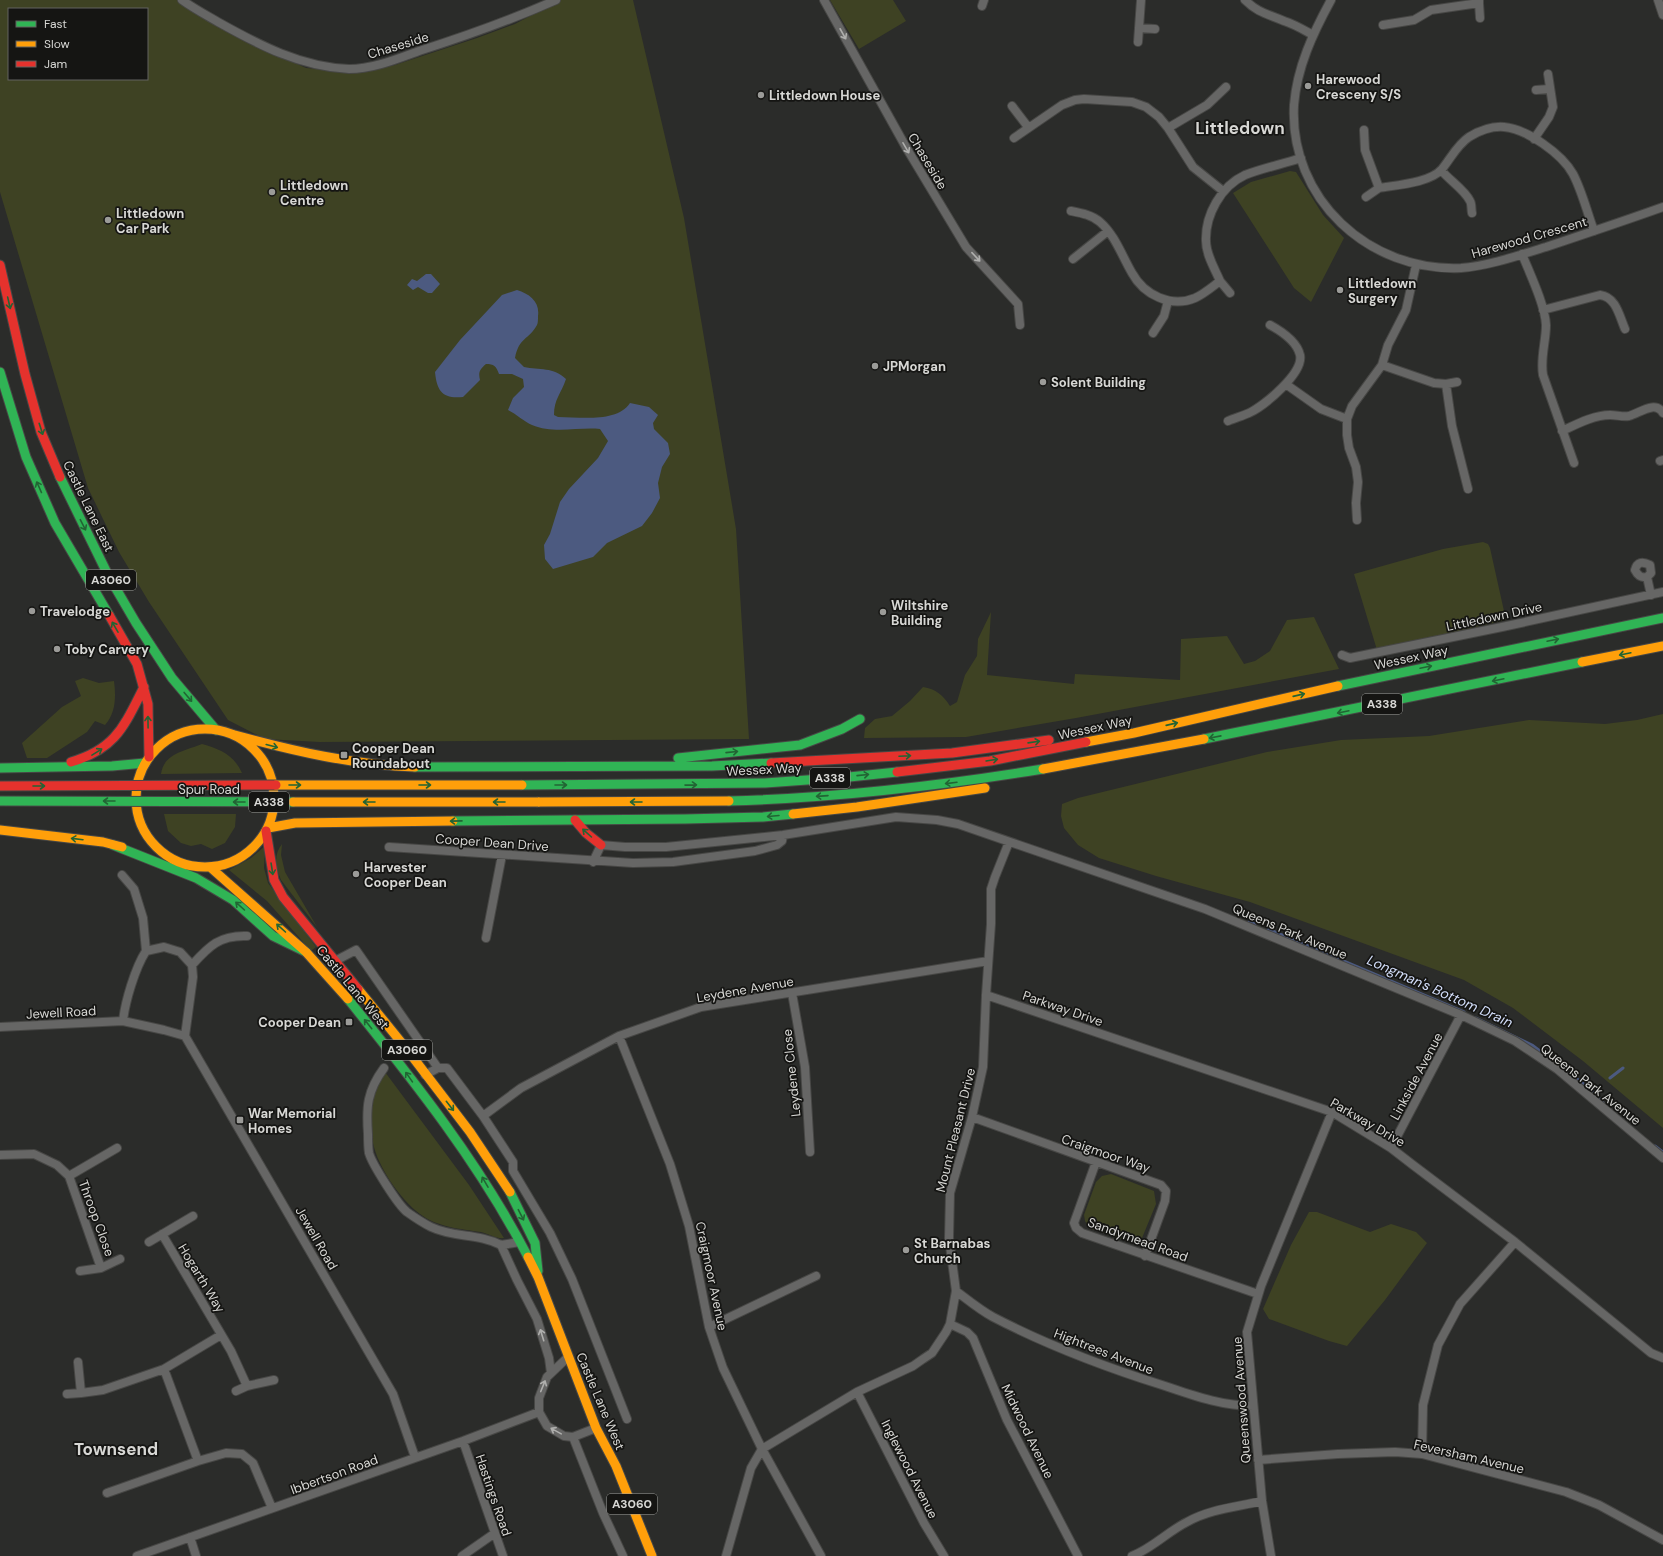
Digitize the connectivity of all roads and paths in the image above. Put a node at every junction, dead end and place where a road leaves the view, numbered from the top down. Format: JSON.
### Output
{"nodes":[{"id":1,"x":182,"y":0,"type":"edge"},
{"id":2,"x":556,"y":0,"type":"edge"},
{"id":3,"x":824,"y":0,"type":"edge"},
{"id":4,"x":1141,"y":0,"type":"edge"},
{"id":5,"x":1331,"y":0,"type":"edge"},
{"id":6,"x":1658,"y":0,"type":"edge"},
{"id":7,"x":1247,"y":1,"type":"edge"},
{"id":8,"x":1479,"y":1,"type":"edge"},
{"id":9,"x":1663,"y":15,"type":"edge"},
{"id":10,"x":1480,"y":18,"type":"dead end"},
{"id":11,"x":1383,"y":25,"type":"dead end"},
{"id":12,"x":1139,"y":28,"type":"junction"},
{"id":13,"x":1155,"y":29,"type":"dead end"},
{"id":14,"x":1313,"y":35,"type":"junction"},
{"id":15,"x":1138,"y":42,"type":"dead end"},
{"id":16,"x":1548,"y":74,"type":"dead end"},
{"id":17,"x":1226,"y":87,"type":"dead end"},
{"id":18,"x":1549,"y":89,"type":"junction"},
{"id":19,"x":1536,"y":90,"type":"dead end"},
{"id":20,"x":1012,"y":106,"type":"dead end"},
{"id":21,"x":1028,"y":127,"type":"junction"},
{"id":22,"x":1168,"y":128,"type":"junction"},
{"id":23,"x":1364,"y":130,"type":"dead end"},
{"id":24,"x":1014,"y":138,"type":"dead end"},
{"id":25,"x":1534,"y":139,"type":"junction"},
{"id":26,"x":1301,"y":158,"type":"junction"},
{"id":27,"x":1441,"y":170,"type":"junction"},
{"id":28,"x":1379,"y":188,"type":"junction"},
{"id":29,"x":1223,"y":191,"type":"junction"},
{"id":30,"x":1366,"y":197,"type":"dead end"},
{"id":31,"x":1663,"y":207,"type":"edge"},
{"id":32,"x":1071,"y":211,"type":"dead end"},
{"id":33,"x":1472,"y":213,"type":"dead end"},
{"id":34,"x":1108,"y":231,"type":"junction"},
{"id":35,"x":1594,"y":231,"type":"junction"},
{"id":36,"x":1522,"y":254,"type":"junction"},
{"id":37,"x":1073,"y":259,"type":"dead end"},
{"id":38,"x":1416,"y":264,"type":"junction"},
{"id":39,"x":0,"y":265,"type":"edge"},
{"id":40,"x":1220,"y":281,"type":"junction"},
{"id":41,"x":1230,"y":293,"type":"dead end"},
{"id":42,"x":1168,"y":301,"type":"junction"},
{"id":43,"x":1543,"y":310,"type":"junction"},
{"id":44,"x":1020,"y":325,"type":"dead end"},
{"id":45,"x":1270,"y":325,"type":"dead end"},
{"id":46,"x":1625,"y":329,"type":"dead end"},
{"id":47,"x":1153,"y":333,"type":"dead end"},
{"id":48,"x":1382,"y":365,"type":"junction"},
{"id":49,"x":0,"y":372,"type":"edge"},
{"id":50,"x":1457,"y":382,"type":"dead end"},
{"id":51,"x":1446,"y":384,"type":"junction"},
{"id":52,"x":1287,"y":385,"type":"junction"},
{"id":53,"x":1663,"y":413,"type":"edge"},
{"id":54,"x":1347,"y":419,"type":"junction"},
{"id":55,"x":1228,"y":421,"type":"dead end"},
{"id":56,"x":1562,"y":431,"type":"junction"},
{"id":57,"x":1574,"y":463,"type":"dead end"},
{"id":58,"x":1468,"y":489,"type":"dead end"},
{"id":59,"x":1357,"y":520,"type":"dead end"},
{"id":60,"x":1647,"y":577,"type":"dead end"},
{"id":61,"x":1663,"y":592,"type":"edge"},
{"id":62,"x":1651,"y":595,"type":"junction"},
{"id":63,"x":1663,"y":618,"type":"edge"},
{"id":64,"x":1663,"y":646,"type":"edge"},
{"id":65,"x":1342,"y":656,"type":"dead end"},
{"id":66,"x":144,"y":687,"type":"junction"},
{"id":67,"x":860,"y":720,"type":"dead end"},
{"id":68,"x":216,"y":730,"type":"junction"},
{"id":69,"x":1134,"y":733,"type":"junction"},
{"id":70,"x":235,"y":735,"type":"junction"},
{"id":71,"x":147,"y":760,"type":"junction"},
{"id":72,"x":1100,"y":760,"type":"junction"},
{"id":73,"x":525,"y":767,"type":"junction"},
{"id":74,"x":0,"y":768,"type":"edge"},
{"id":75,"x":47,"y":768,"type":"junction"},
{"id":76,"x":522,"y":785,"type":"joint"},
{"id":77,"x":0,"y":786,"type":"edge"},
{"id":78,"x":0,"y":801,"type":"edge"},
{"id":79,"x":575,"y":820,"type":"junction"},
{"id":80,"x":0,"y":830,"type":"edge"},
{"id":81,"x":267,"y":830,"type":"junction"},
{"id":82,"x":783,"y":835,"type":"junction"},
{"id":83,"x":1009,"y":842,"type":"junction"},
{"id":84,"x":113,"y":845,"type":"junction"},
{"id":85,"x":601,"y":845,"type":"junction"},
{"id":86,"x":389,"y":847,"type":"dead end"},
{"id":87,"x":502,"y":855,"type":"junction"},
{"id":88,"x":170,"y":858,"type":"junction"},
{"id":89,"x":593,"y":862,"type":"junction"},
{"id":90,"x":210,"y":867,"type":"junction"},
{"id":91,"x":122,"y":875,"type":"dead end"},
{"id":92,"x":247,"y":936,"type":"dead end"},
{"id":93,"x":486,"y":938,"type":"dead end"},
{"id":94,"x":146,"y":951,"type":"junction"},
{"id":95,"x":306,"y":952,"type":"junction"},
{"id":96,"x":335,"y":961,"type":"junction"},
{"id":97,"x":988,"y":961,"type":"junction"},
{"id":98,"x":192,"y":965,"type":"junction"},
{"id":99,"x":792,"y":993,"type":"junction"},
{"id":100,"x":986,"y":995,"type":"junction"},
{"id":101,"x":1461,"y":1015,"type":"junction"},
{"id":102,"x":123,"y":1021,"type":"junction"},
{"id":103,"x":0,"y":1028,"type":"edge"},
{"id":104,"x":185,"y":1036,"type":"junction"},
{"id":105,"x":619,"y":1036,"type":"junction"},
{"id":106,"x":384,"y":1068,"type":"dead end"},
{"id":107,"x":438,"y":1068,"type":"junction"},
{"id":108,"x":426,"y":1075,"type":"junction"},
{"id":109,"x":1332,"y":1112,"type":"junction"},
{"id":110,"x":483,"y":1116,"type":"junction"},
{"id":111,"x":972,"y":1117,"type":"junction"},
{"id":112,"x":117,"y":1148,"type":"dead end"},
{"id":113,"x":1391,"y":1148,"type":"junction"},
{"id":114,"x":810,"y":1152,"type":"dead end"},
{"id":115,"x":0,"y":1155,"type":"edge"},
{"id":116,"x":1663,"y":1158,"type":"edge"},
{"id":117,"x":1096,"y":1162,"type":"junction"},
{"id":118,"x":476,"y":1167,"type":"junction"},
{"id":119,"x":514,"y":1171,"type":"junction"},
{"id":120,"x":69,"y":1176,"type":"junction"},
{"id":121,"x":502,"y":1180,"type":"junction"},
{"id":122,"x":193,"y":1216,"type":"dead end"},
{"id":123,"x":162,"y":1234,"type":"junction"},
{"id":124,"x":149,"y":1242,"type":"dead end"},
{"id":125,"x":520,"y":1242,"type":"junction"},
{"id":126,"x":1516,"y":1242,"type":"junction"},
{"id":127,"x":501,"y":1245,"type":"junction"},
{"id":128,"x":1145,"y":1256,"type":"junction"},
{"id":129,"x":120,"y":1259,"type":"dead end"},
{"id":130,"x":102,"y":1268,"type":"junction"},
{"id":131,"x":80,"y":1271,"type":"dead end"},
{"id":132,"x":816,"y":1276,"type":"dead end"},
{"id":133,"x":538,"y":1277,"type":"junction"},
{"id":134,"x":956,"y":1291,"type":"junction"},
{"id":135,"x":1258,"y":1294,"type":"junction"},
{"id":136,"x":950,"y":1324,"type":"junction"},
{"id":137,"x":708,"y":1327,"type":"junction"},
{"id":138,"x":222,"y":1334,"type":"junction"},
{"id":139,"x":568,"y":1357,"type":"junction"},
{"id":140,"x":1663,"y":1358,"type":"edge"},
{"id":141,"x":78,"y":1362,"type":"dead end"},
{"id":142,"x":164,"y":1369,"type":"junction"},
{"id":143,"x":551,"y":1373,"type":"junction"},
{"id":144,"x":274,"y":1380,"type":"dead end"},
{"id":145,"x":247,"y":1386,"type":"junction"},
{"id":146,"x":236,"y":1391,"type":"dead end"},
{"id":147,"x":857,"y":1392,"type":"junction"},
{"id":148,"x":81,"y":1393,"type":"junction"},
{"id":149,"x":67,"y":1394,"type":"dead end"},
{"id":150,"x":1253,"y":1406,"type":"junction"},
{"id":151,"x":539,"y":1412,"type":"junction"},
{"id":152,"x":627,"y":1419,"type":"dead end"},
{"id":153,"x":596,"y":1428,"type":"junction"},
{"id":154,"x":573,"y":1437,"type":"junction"},
{"id":155,"x":463,"y":1441,"type":"junction"},
{"id":156,"x":762,"y":1449,"type":"junction"},
{"id":157,"x":1422,"y":1454,"type":"junction"},
{"id":158,"x":415,"y":1457,"type":"junction"},
{"id":159,"x":1258,"y":1460,"type":"junction"},
{"id":160,"x":198,"y":1461,"type":"junction"},
{"id":161,"x":106,"y":1493,"type":"dead end"},
{"id":162,"x":1262,"y":1502,"type":"junction"},
{"id":163,"x":272,"y":1508,"type":"junction"},
{"id":164,"x":495,"y":1533,"type":"junction"},
{"id":165,"x":190,"y":1537,"type":"junction"},
{"id":166,"x":1663,"y":1540,"type":"edge"},
{"id":167,"x":137,"y":1556,"type":"edge"},
{"id":168,"x":196,"y":1556,"type":"edge"},
{"id":169,"x":462,"y":1556,"type":"edge"},
{"id":170,"x":503,"y":1556,"type":"edge"},
{"id":171,"x":623,"y":1556,"type":"edge"},
{"id":172,"x":652,"y":1556,"type":"edge"},
{"id":173,"x":726,"y":1556,"type":"edge"},
{"id":174,"x":821,"y":1556,"type":"edge"},
{"id":175,"x":944,"y":1556,"type":"edge"},
{"id":176,"x":1078,"y":1556,"type":"edge"},
{"id":177,"x":1132,"y":1556,"type":"edge"},
{"id":178,"x":1271,"y":1556,"type":"edge"}],
"edges":[{"from":1,"to":2,"type":"street","name":"Chaseside"},
{"from":3,"to":44,"type":"street","name":"Chaseside","one_way":true},
{"from":4,"to":12,"type":"street"},
{"from":5,"to":14,"type":"street","name":"Harewood Crescent"},
{"from":6,"to":9,"type":"street"},
{"from":7,"to":14,"type":"street"},
{"from":8,"to":10,"type":"street"},
{"from":8,"to":11,"type":"street"},
{"from":12,"to":13,"type":"street"},
{"from":12,"to":15,"type":"street"},
{"from":14,"to":26,"type":"street","name":"Harewood Crescent"},
{"from":16,"to":18,"type":"street"},
{"from":17,"to":22,"type":"street"},
{"from":18,"to":19,"type":"street"},
{"from":18,"to":25,"type":"street"},
{"from":20,"to":21,"type":"street"},
{"from":21,"to":22,"type":"street"},
{"from":21,"to":24,"type":"street"},
{"from":22,"to":29,"type":"street"},
{"from":23,"to":28,"type":"street"},
{"from":25,"to":27,"type":"street"},
{"from":25,"to":35,"type":"street"},
{"from":26,"to":29,"type":"street"},
{"from":26,"to":38,"type":"street","name":"Harewood Crescent"},
{"from":27,"to":28,"type":"street"},
{"from":27,"to":33,"type":"street"},
{"from":28,"to":30,"type":"street"},
{"from":29,"to":40,"type":"street"},
{"from":31,"to":35,"type":"street","name":"Harewood Crescent"},
{"from":32,"to":34,"type":"street"},
{"from":34,"to":37,"type":"street"},
{"from":34,"to":42,"type":"street"},
{"from":35,"to":36,"type":"street","name":"Harewood Crescent"},
{"from":36,"to":38,"type":"street","name":"Harewood Crescent"},
{"from":36,"to":43,"type":"street"},
{"from":38,"to":48,"type":"street"},
{"from":39,"to":68,"type":"main road","name":"Castle Lane East","number":"A3060","one_way":true},
{"from":40,"to":41,"type":"street"},
{"from":40,"to":42,"type":"street"},
{"from":42,"to":47,"type":"street"},
{"from":43,"to":46,"type":"street"},
{"from":43,"to":56,"type":"street"},
{"from":45,"to":52,"type":"street"},
{"from":48,"to":51,"type":"street"},
{"from":48,"to":54,"type":"street"},
{"from":66,"to":49,"type":"main road","number":"A3060","one_way":true},
{"from":50,"to":51,"type":"street"},
{"from":51,"to":58,"type":"street"},
{"from":52,"to":54,"type":"street"},
{"from":52,"to":55,"type":"street"},
{"from":53,"to":56,"type":"street"},
{"from":54,"to":59,"type":"street"},
{"from":56,"to":57,"type":"street"},
{"from":60,"to":62,"type":"street"},
{"from":61,"to":62,"type":"street","name":"Littledown Drive"},
{"from":62,"to":65,"type":"street","name":"Littledown Drive"},
{"from":69,"to":63,"type":"main road","name":"Wessex Way","number":"A338","one_way":true},
{"from":64,"to":72,"type":"main road","number":"A338","one_way":true},
{"from":71,"to":66,"type":"main road","number":"A3060","one_way":true},
{"from":75,"to":66,"type":"main road","one_way":true},
{"from":73,"to":67,"type":"main road","one_way":true},
{"from":68,"to":70,"type":"main road"},
{"from":68,"to":71,"type":"main road"},
{"from":73,"to":69,"type":"main road","one_way":true},
{"from":76,"to":69,"type":"main road","name":"Wessex Way","number":"A338","one_way":true},
{"from":70,"to":73,"type":"main road","one_way":true},
{"from":70,"to":81,"type":"main road"},
{"from":71,"to":75,"type":"main road"},
{"from":71,"to":88,"type":"main road"},
{"from":72,"to":78,"type":"main road","name":"Spur Road","number":"A338","one_way":true,"bridge":true},
{"from":72,"to":79,"type":"main road","one_way":true},
{"from":74,"to":75,"type":"main road"},
{"from":77,"to":76,"type":"main road","name":"Spur Road","number":"A338","one_way":true,"bridge":true},
{"from":79,"to":81,"type":"main road","one_way":true},
{"from":85,"to":79,"type":"main road","one_way":true},
{"from":84,"to":80,"type":"main road","one_way":true},
{"from":81,"to":90,"type":"main road"},
{"from":81,"to":96,"type":"main road","name":"Castle Lane West","number":"A3060","one_way":true},
{"from":82,"to":83,"type":"street"},
{"from":82,"to":85,"type":"street"},
{"from":82,"to":89,"type":"street","name":"Cooper Dean Drive"},
{"from":83,"to":97,"type":"street","name":"Mount Pleasant Drive"},
{"from":83,"to":101,"type":"street","name":"Queens Park Avenue"},
{"from":84,"to":88,"type":"main road"},
{"from":95,"to":84,"type":"main road","one_way":true},
{"from":85,"to":89,"type":"street"},
{"from":86,"to":87,"type":"street","name":"Cooper Dean Drive"},
{"from":87,"to":89,"type":"street","name":"Cooper Dean Drive"},
{"from":87,"to":93,"type":"street"},
{"from":88,"to":90,"type":"main road"},
{"from":95,"to":90,"type":"main road","name":"Castle Lane West","number":"A3060","one_way":true},
{"from":91,"to":94,"type":"street"},
{"from":92,"to":98,"type":"street"},
{"from":94,"to":98,"type":"street"},
{"from":94,"to":102,"type":"street"},
{"from":118,"to":95,"type":"main road","name":"Castle Lane West","number":"A3060","one_way":true},
{"from":96,"to":107,"type":"street","name":"Castle Lane West"},
{"from":96,"to":108,"type":"main road","name":"Castle Lane West","number":"A3060"},
{"from":97,"to":99,"type":"street","name":"Leydene Avenue"},
{"from":97,"to":100,"type":"street","name":"Mount Pleasant Drive"},
{"from":98,"to":104,"type":"street"},
{"from":99,"to":105,"type":"street","name":"Leydene Avenue"},
{"from":99,"to":114,"type":"street","name":"Leydene Close"},
{"from":100,"to":109,"type":"street","name":"Parkway Drive"},
{"from":100,"to":111,"type":"street","name":"Mount Pleasant Drive"},
{"from":101,"to":113,"type":"street","name":"Linkside Avenue"},
{"from":101,"to":116,"type":"street","name":"Queens Park Avenue"},
{"from":102,"to":103,"type":"street","name":"Jewell Road"},
{"from":102,"to":104,"type":"street","name":"Jewell Road"},
{"from":104,"to":158,"type":"street","name":"Jewell Road"},
{"from":105,"to":110,"type":"street","name":"Leydene Avenue"},
{"from":105,"to":137,"type":"street","name":"Craigmoor Avenue"},
{"from":106,"to":127,"type":"street"},
{"from":107,"to":108,"type":"street"},
{"from":107,"to":110,"type":"street","name":"Castle Lane West"},
{"from":108,"to":118,"type":"main road"},
{"from":108,"to":121,"type":"main road","name":"Castle Lane West","number":"A3060","one_way":true},
{"from":109,"to":113,"type":"street","name":"Parkway Drive"},
{"from":109,"to":135,"type":"street","name":"Queenswood Avenue"},
{"from":110,"to":119,"type":"street","name":"Castle Lane West"},
{"from":111,"to":117,"type":"street","name":"Craigmoor Way"},
{"from":111,"to":134,"type":"street","name":"Mount Pleasant Drive"},
{"from":112,"to":120,"type":"street","name":"Throop Close"},
{"from":113,"to":126,"type":"street","name":"Parkway Drive"},
{"from":115,"to":120,"type":"street","name":"Throop Close"},
{"from":117,"to":128,"type":"street","name":"Sandymead Road"},
{"from":117,"to":128,"type":"street","name":"Craigmoor Way"},
{"from":125,"to":118,"type":"main road","name":"Castle Lane West","number":"A3060","one_way":true},
{"from":119,"to":121,"type":"street"},
{"from":119,"to":152,"type":"street","name":"Castle Lane West"},
{"from":120,"to":130,"type":"street","name":"Throop Close"},
{"from":121,"to":133,"type":"main road","name":"Castle Lane West","number":"A3060","one_way":true},
{"from":122,"to":123,"type":"street","name":"Hogarth Way"},
{"from":123,"to":124,"type":"street","name":"Hogarth Way"},
{"from":123,"to":138,"type":"street","name":"Hogarth Way"},
{"from":125,"to":127,"type":"street"},
{"from":125,"to":133,"type":"main road","name":"Castle Lane West","number":"A3060"},
{"from":126,"to":140,"type":"street","name":"Parkway Drive"},
{"from":126,"to":157,"type":"street"},
{"from":143,"to":127,"type":"street","one_way":true},
{"from":128,"to":135,"type":"street","name":"Sandymead Road"},
{"from":129,"to":130,"type":"street","name":"Throop Close"},
{"from":130,"to":131,"type":"street","name":"Throop Close"},
{"from":132,"to":137,"type":"street"},
{"from":133,"to":139,"type":"main road","name":"Castle Lane West","number":"A3060"},
{"from":134,"to":136,"type":"street","name":"Mount Pleasant Drive"},
{"from":134,"to":150,"type":"street","name":"Hightrees Avenue"},
{"from":135,"to":150,"type":"street","name":"Queenswood Avenue"},
{"from":136,"to":147,"type":"street","name":"Mount Pleasant Drive"},
{"from":136,"to":176,"type":"street","name":"Midwood Avenue"},
{"from":137,"to":156,"type":"street","name":"Craigmoor Avenue"},
{"from":138,"to":142,"type":"street"},
{"from":138,"to":145,"type":"street","name":"Hogarth Way"},
{"from":139,"to":143,"type":"street"},
{"from":139,"to":153,"type":"main road","name":"Castle Lane West","number":"A3060"},
{"from":141,"to":148,"type":"street"},
{"from":142,"to":148,"type":"street"},
{"from":142,"to":160,"type":"street"},
{"from":151,"to":143,"type":"street","one_way":true},
{"from":144,"to":145,"type":"street"},
{"from":145,"to":146,"type":"street"},
{"from":147,"to":156,"type":"street","name":"Mount Pleasant Drive"},
{"from":147,"to":175,"type":"street","name":"Inglewood Avenue"},
{"from":148,"to":149,"type":"street"},
{"from":150,"to":159,"type":"street","name":"Queenswood Avenue"},
{"from":154,"to":151,"type":"street","one_way":true},
{"from":151,"to":155,"type":"street","name":"Ibbertson Road"},
{"from":153,"to":154,"type":"street"},
{"from":153,"to":172,"type":"main road","name":"Castle Lane West","number":"A3060"},
{"from":154,"to":171,"type":"street"},
{"from":155,"to":158,"type":"street","name":"Ibbertson Road"},
{"from":155,"to":164,"type":"street","name":"Hastings Road"},
{"from":156,"to":173,"type":"street","name":"Mount Pleasant Drive"},
{"from":156,"to":174,"type":"street","name":"Craigmoor Avenue"},
{"from":157,"to":159,"type":"street","name":"Feversham Avenue"},
{"from":157,"to":166,"type":"street","name":"Feversham Avenue"},
{"from":158,"to":163,"type":"street","name":"Ibbertson Road"},
{"from":159,"to":162,"type":"street","name":"Queenswood Avenue"},
{"from":160,"to":161,"type":"street"},
{"from":160,"to":163,"type":"street"},
{"from":162,"to":177,"type":"street"},
{"from":162,"to":178,"type":"street","name":"Queenswood Avenue"},
{"from":163,"to":165,"type":"street","name":"Ibbertson Road"},
{"from":164,"to":169,"type":"street"},
{"from":164,"to":170,"type":"street","name":"Hastings Road"},
{"from":165,"to":167,"type":"street","name":"Ibbertson Road"},
{"from":165,"to":168,"type":"street"}]}
